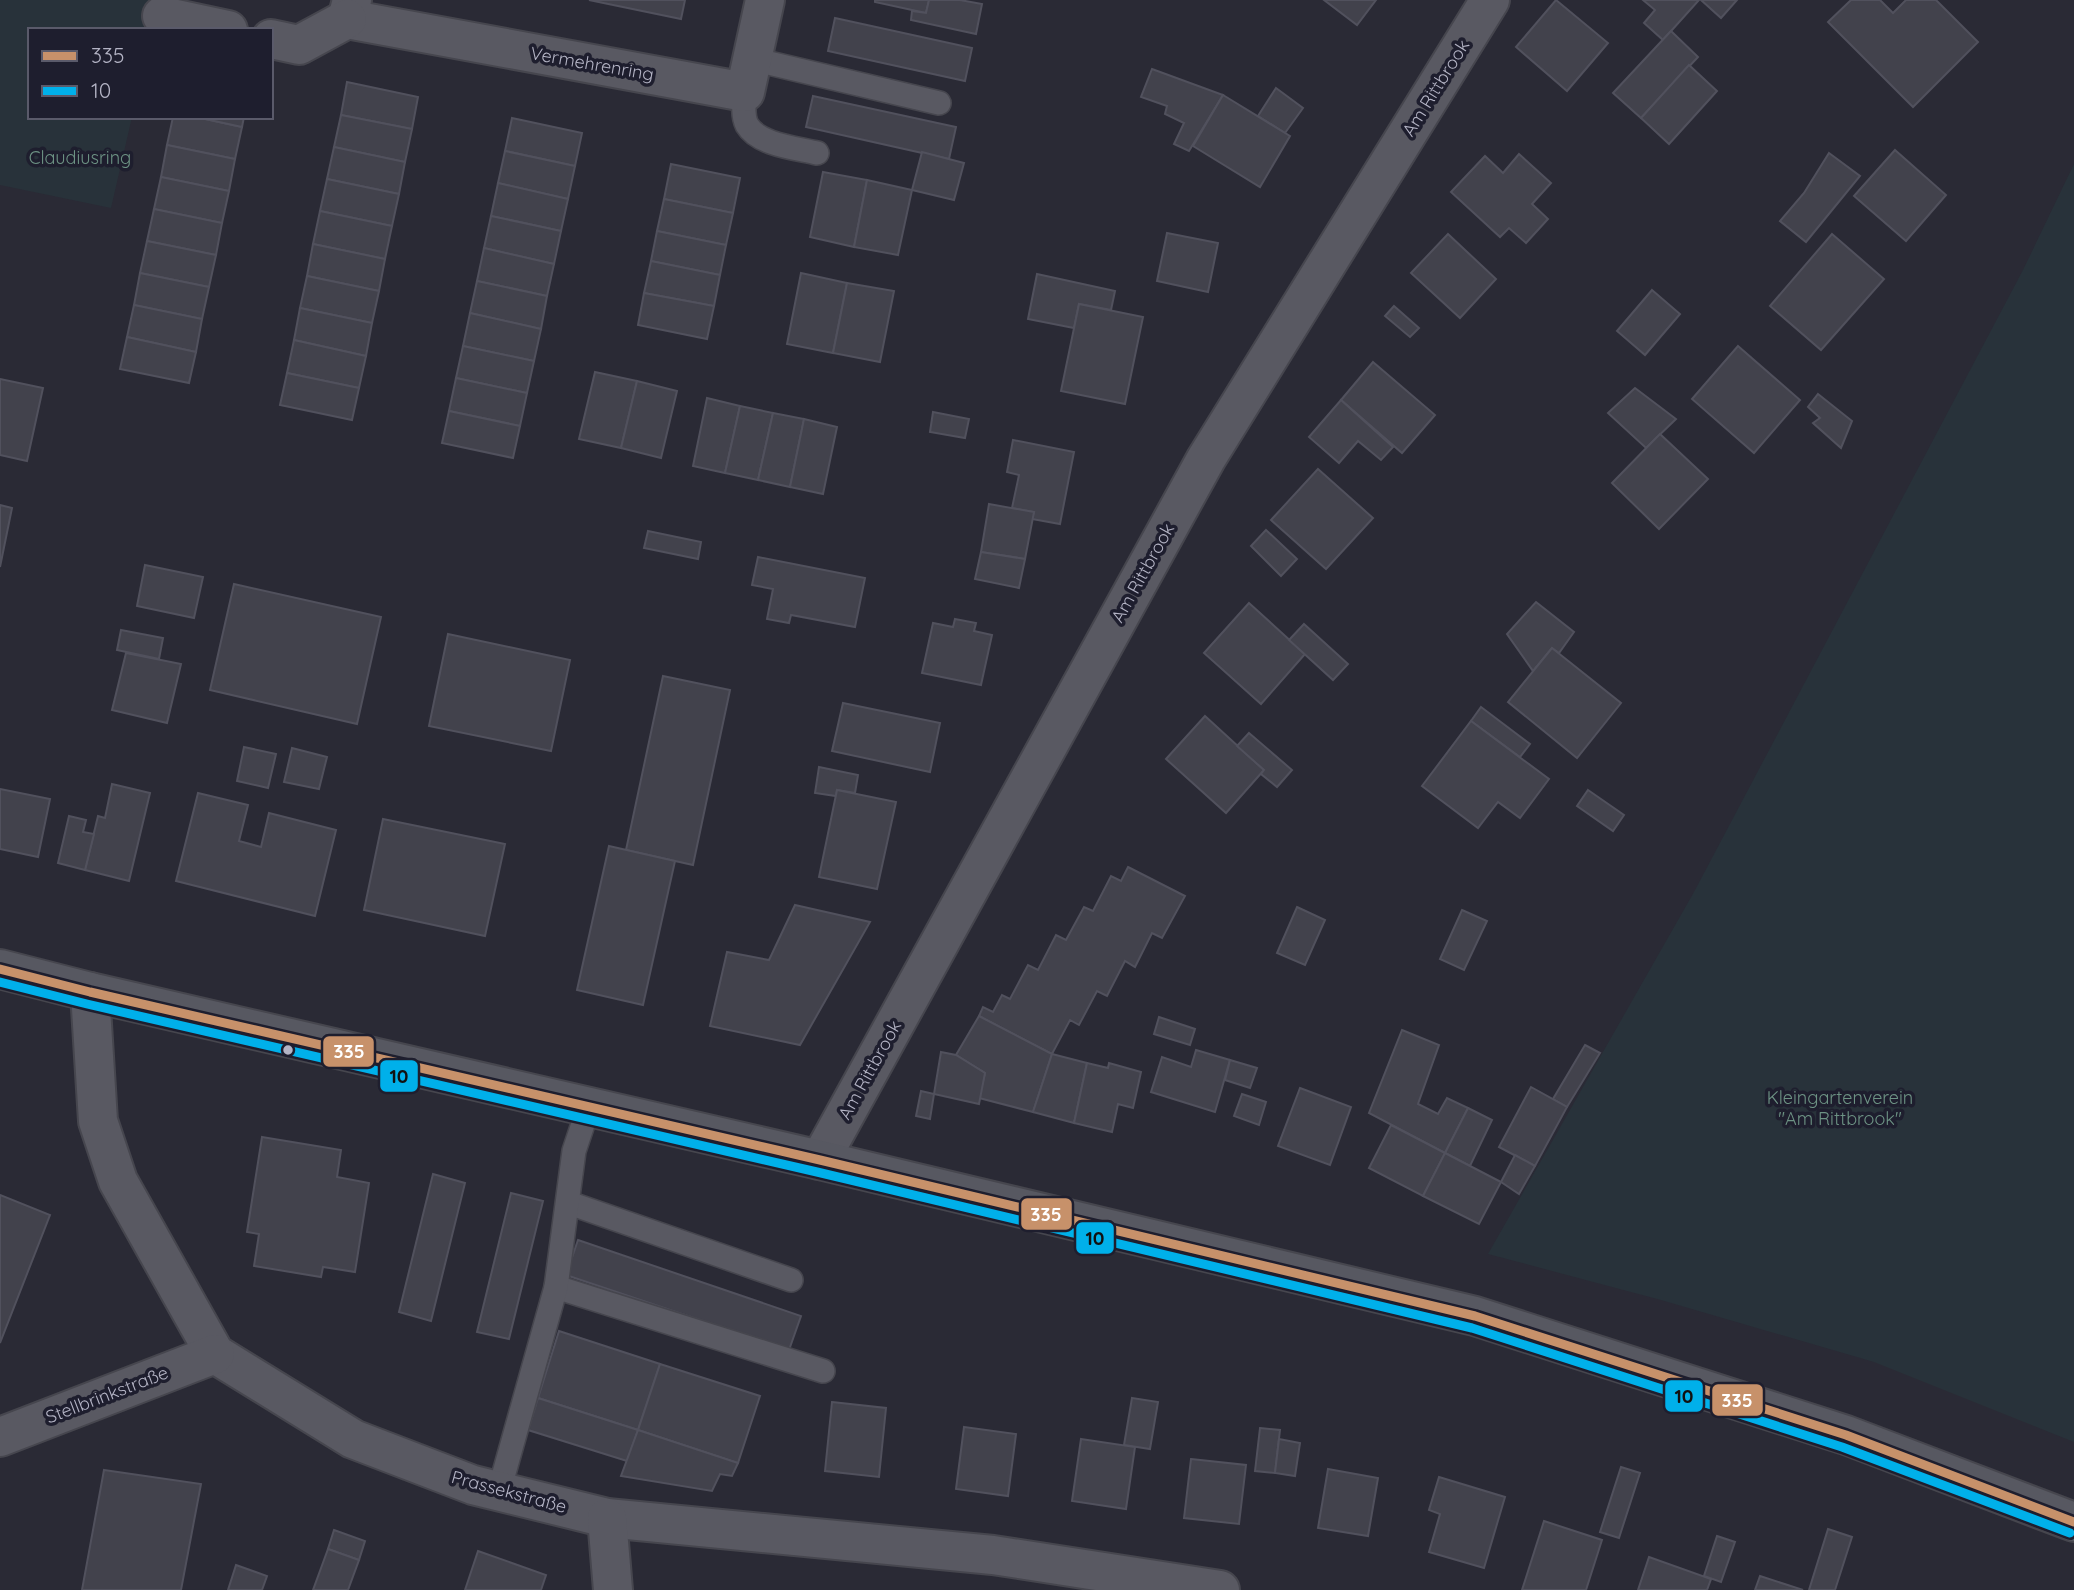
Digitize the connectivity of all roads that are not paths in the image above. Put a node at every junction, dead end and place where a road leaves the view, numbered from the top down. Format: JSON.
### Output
{"nodes":[{"id":1,"x":765,"y":0,"type":"edge"},
{"id":2,"x":1490,"y":0,"type":"edge"},
{"id":3,"x":349,"y":9,"type":"edge"},
{"id":4,"x":162,"y":16,"type":"dead end"},
{"id":5,"x":219,"y":28,"type":"edge"},
{"id":6,"x":273,"y":39,"type":"edge"},
{"id":7,"x":748,"y":76,"type":"junction"},
{"id":8,"x":939,"y":103,"type":"dead end"},
{"id":9,"x":817,"y":153,"type":"dead end"},
{"id":10,"x":0,"y":969,"type":"edge"},
{"id":11,"x":90,"y":992,"type":"junction"},
{"id":12,"x":589,"y":1106,"type":"junction"},
{"id":13,"x":820,"y":1160,"type":"junction"},
{"id":14,"x":569,"y":1203,"type":"junction"},
{"id":15,"x":790,"y":1280,"type":"dead end"},
{"id":16,"x":556,"y":1287,"type":"junction"},
{"id":17,"x":215,"y":1354,"type":"junction"},
{"id":18,"x":823,"y":1371,"type":"dead end"},
{"id":19,"x":0,"y":1437,"type":"edge"},
{"id":20,"x":499,"y":1491,"type":"junction"},
{"id":21,"x":607,"y":1518,"type":"junction"},
{"id":22,"x":2074,"y":1522,"type":"edge"},
{"id":23,"x":613,"y":1590,"type":"edge"},
{"id":24,"x":1220,"y":1590,"type":"edge"}],
"edges":[{"from":1,"to":7,"type":"street"},
{"from":2,"to":13,"type":"street","name":"Am Rittbrook"},
{"from":3,"to":6,"type":"street","name":"Vermehrenring"},
{"from":3,"to":7,"type":"street","name":"Vermehrenring"},
{"from":4,"to":5,"type":"street"},
{"from":7,"to":8,"type":"lane"},
{"from":7,"to":9,"type":"lane"},
{"from":10,"to":11,"type":"main road"},
{"from":11,"to":12,"type":"main road"},
{"from":11,"to":17,"type":"street","name":"Prassekstraße"},
{"from":12,"to":13,"type":"main road"},
{"from":12,"to":14,"type":"lane"},
{"from":13,"to":22,"type":"main road"},
{"from":14,"to":15,"type":"lane"},
{"from":14,"to":16,"type":"lane"},
{"from":16,"to":18,"type":"lane"},
{"from":16,"to":20,"type":"lane"},
{"from":17,"to":19,"type":"street","name":"Stellbrinkstraße"},
{"from":17,"to":20,"type":"street","name":"Prassekstraße"},
{"from":20,"to":21,"type":"street","name":"Prassekstraße"},
{"from":21,"to":23,"type":"street"},
{"from":21,"to":24,"type":"street","name":"Prassekstraße"}]}
